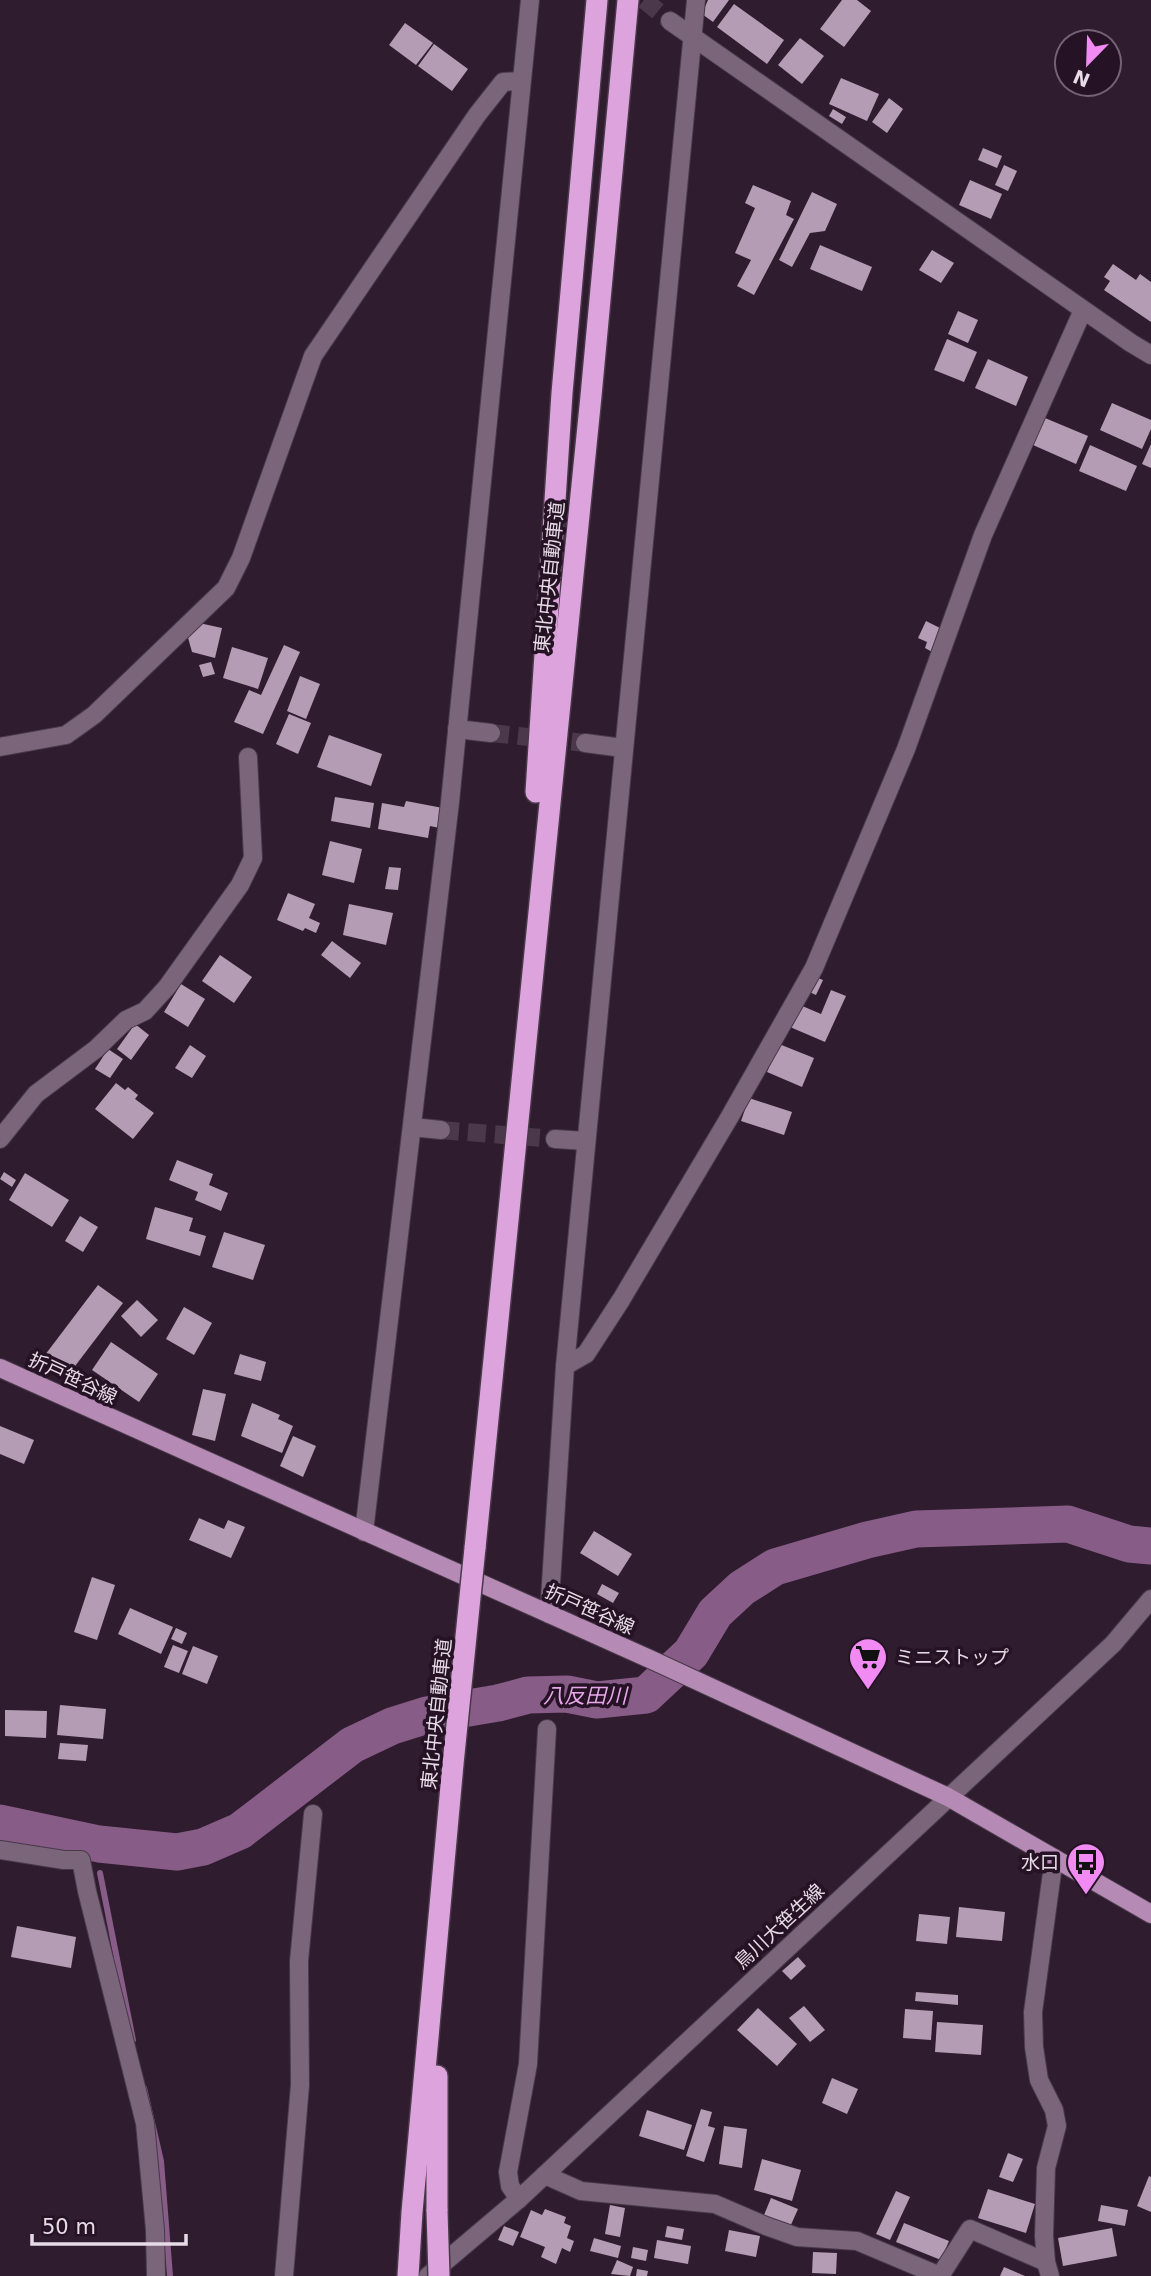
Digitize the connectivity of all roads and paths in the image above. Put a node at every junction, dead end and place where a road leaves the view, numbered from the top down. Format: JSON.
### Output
{"nodes":[{"id":1,"x":530,"y":0,"type":"edge"},
{"id":2,"x":597,"y":0,"type":"edge"},
{"id":3,"x":628,"y":0,"type":"edge"},
{"id":4,"x":696,"y":0,"type":"edge"},
{"id":5,"x":670,"y":21,"type":"tunnel mouth"},
{"id":6,"x":692,"y":36,"type":"junction"},
{"id":7,"x":521,"y":81,"type":"junction"},
{"id":8,"x":1083,"y":310,"type":"junction"},
{"id":9,"x":1151,"y":355,"type":"edge"},
{"id":10,"x":457,"y":729,"type":"junction"},
{"id":11,"x":491,"y":733,"type":"tunnel mouth"},
{"id":12,"x":585,"y":743,"type":"tunnel mouth"},
{"id":13,"x":0,"y":747,"type":"edge"},
{"id":14,"x":623,"y":748,"type":"junction"},
{"id":15,"x":248,"y":757,"type":"dead end"},
{"id":16,"x":412,"y":1127,"type":"junction"},
{"id":17,"x":441,"y":1129,"type":"tunnel mouth"},
{"id":18,"x":0,"y":1139,"type":"edge"},
{"id":19,"x":555,"y":1139,"type":"tunnel mouth"},
{"id":20,"x":586,"y":1141,"type":"junction"},
{"id":21,"x":513,"y":1157,"type":"junction"},
{"id":22,"x":565,"y":1366,"type":"junction"},
{"id":23,"x":0,"y":1368,"type":"edge"},
{"id":24,"x":364,"y":1532,"type":"junction"},
{"id":25,"x":1151,"y":1599,"type":"edge"},
{"id":26,"x":549,"y":1614,"type":"junction"},
{"id":27,"x":547,"y":1729,"type":"dead end"},
{"id":28,"x":948,"y":1797,"type":"junction"},
{"id":29,"x":313,"y":1814,"type":"dead end"},
{"id":30,"x":0,"y":1850,"type":"edge"},
{"id":31,"x":1054,"y":1858,"type":"junction"},
{"id":32,"x":1151,"y":1914,"type":"edge"},
{"id":33,"x":437,"y":1944,"type":"junction"},
{"id":34,"x":545,"y":2175,"type":"junction"},
{"id":35,"x":519,"y":2199,"type":"junction"},
{"id":36,"x":406,"y":2211,"type":"junction"},
{"id":37,"x":1048,"y":2269,"type":"edge"},
{"id":38,"x":156,"y":2276,"type":"edge"},
{"id":39,"x":284,"y":2276,"type":"edge"},
{"id":40,"x":396,"y":2276,"type":"edge"},
{"id":41,"x":408,"y":2276,"type":"edge"},
{"id":42,"x":428,"y":2276,"type":"edge"},
{"id":43,"x":439,"y":2276,"type":"edge"},
{"id":44,"x":940,"y":2276,"type":"edge"}],
"edges":[{"from":1,"to":7,"type":"street"},
{"from":2,"to":21,"type":"highway","name":"東北中央自動車道"},
{"from":3,"to":21,"type":"highway","name":"東北中央自動車道"},
{"from":4,"to":6,"type":"street"},
{"from":5,"to":6,"type":"street"},
{"from":6,"to":8,"type":"street"},
{"from":6,"to":14,"type":"street"},
{"from":7,"to":10,"type":"street"},
{"from":7,"to":13,"type":"street"},
{"from":8,"to":9,"type":"street"},
{"from":8,"to":22,"type":"street"},
{"from":10,"to":11,"type":"street"},
{"from":10,"to":16,"type":"street"},
{"from":12,"to":14,"type":"street"},
{"from":14,"to":20,"type":"street"},
{"from":15,"to":18,"type":"street"},
{"from":16,"to":17,"type":"street"},
{"from":16,"to":24,"type":"street"},
{"from":19,"to":20,"type":"street"},
{"from":20,"to":22,"type":"street"},
{"from":21,"to":33,"type":"highway","name":"東北中央自動車道","bridge":true},
{"from":22,"to":26,"type":"street"},
{"from":23,"to":24,"type":"main road","name":"折戸笹谷線"},
{"from":24,"to":26,"type":"main road","name":"折戸笹谷線"},
{"from":25,"to":28,"type":"street","name":"鳥川大笹生線"},
{"from":26,"to":28,"type":"main road","name":"折戸笹谷線"},
{"from":27,"to":35,"type":"street"},
{"from":28,"to":31,"type":"main road","name":"折戸笹谷線"},
{"from":28,"to":34,"type":"street","name":"鳥川大笹生線"},
{"from":29,"to":39,"type":"street"},
{"from":30,"to":38,"type":"street"},
{"from":31,"to":32,"type":"main road","name":"折戸笹谷線"},
{"from":31,"to":37,"type":"street"},
{"from":33,"to":36,"type":"highway","name":"東北中央自動車道"},
{"from":33,"to":43,"type":"highway","bridge":true},
{"from":34,"to":35,"type":"street","name":"鳥川大笹生線"},
{"from":34,"to":44,"type":"street"},
{"from":35,"to":42,"type":"street","name":"鳥川大笹生線"},
{"from":36,"to":40,"type":"highway"},
{"from":36,"to":41,"type":"highway","name":"東北中央自動車道"},
{"from":37,"to":44,"type":"street"}]}
